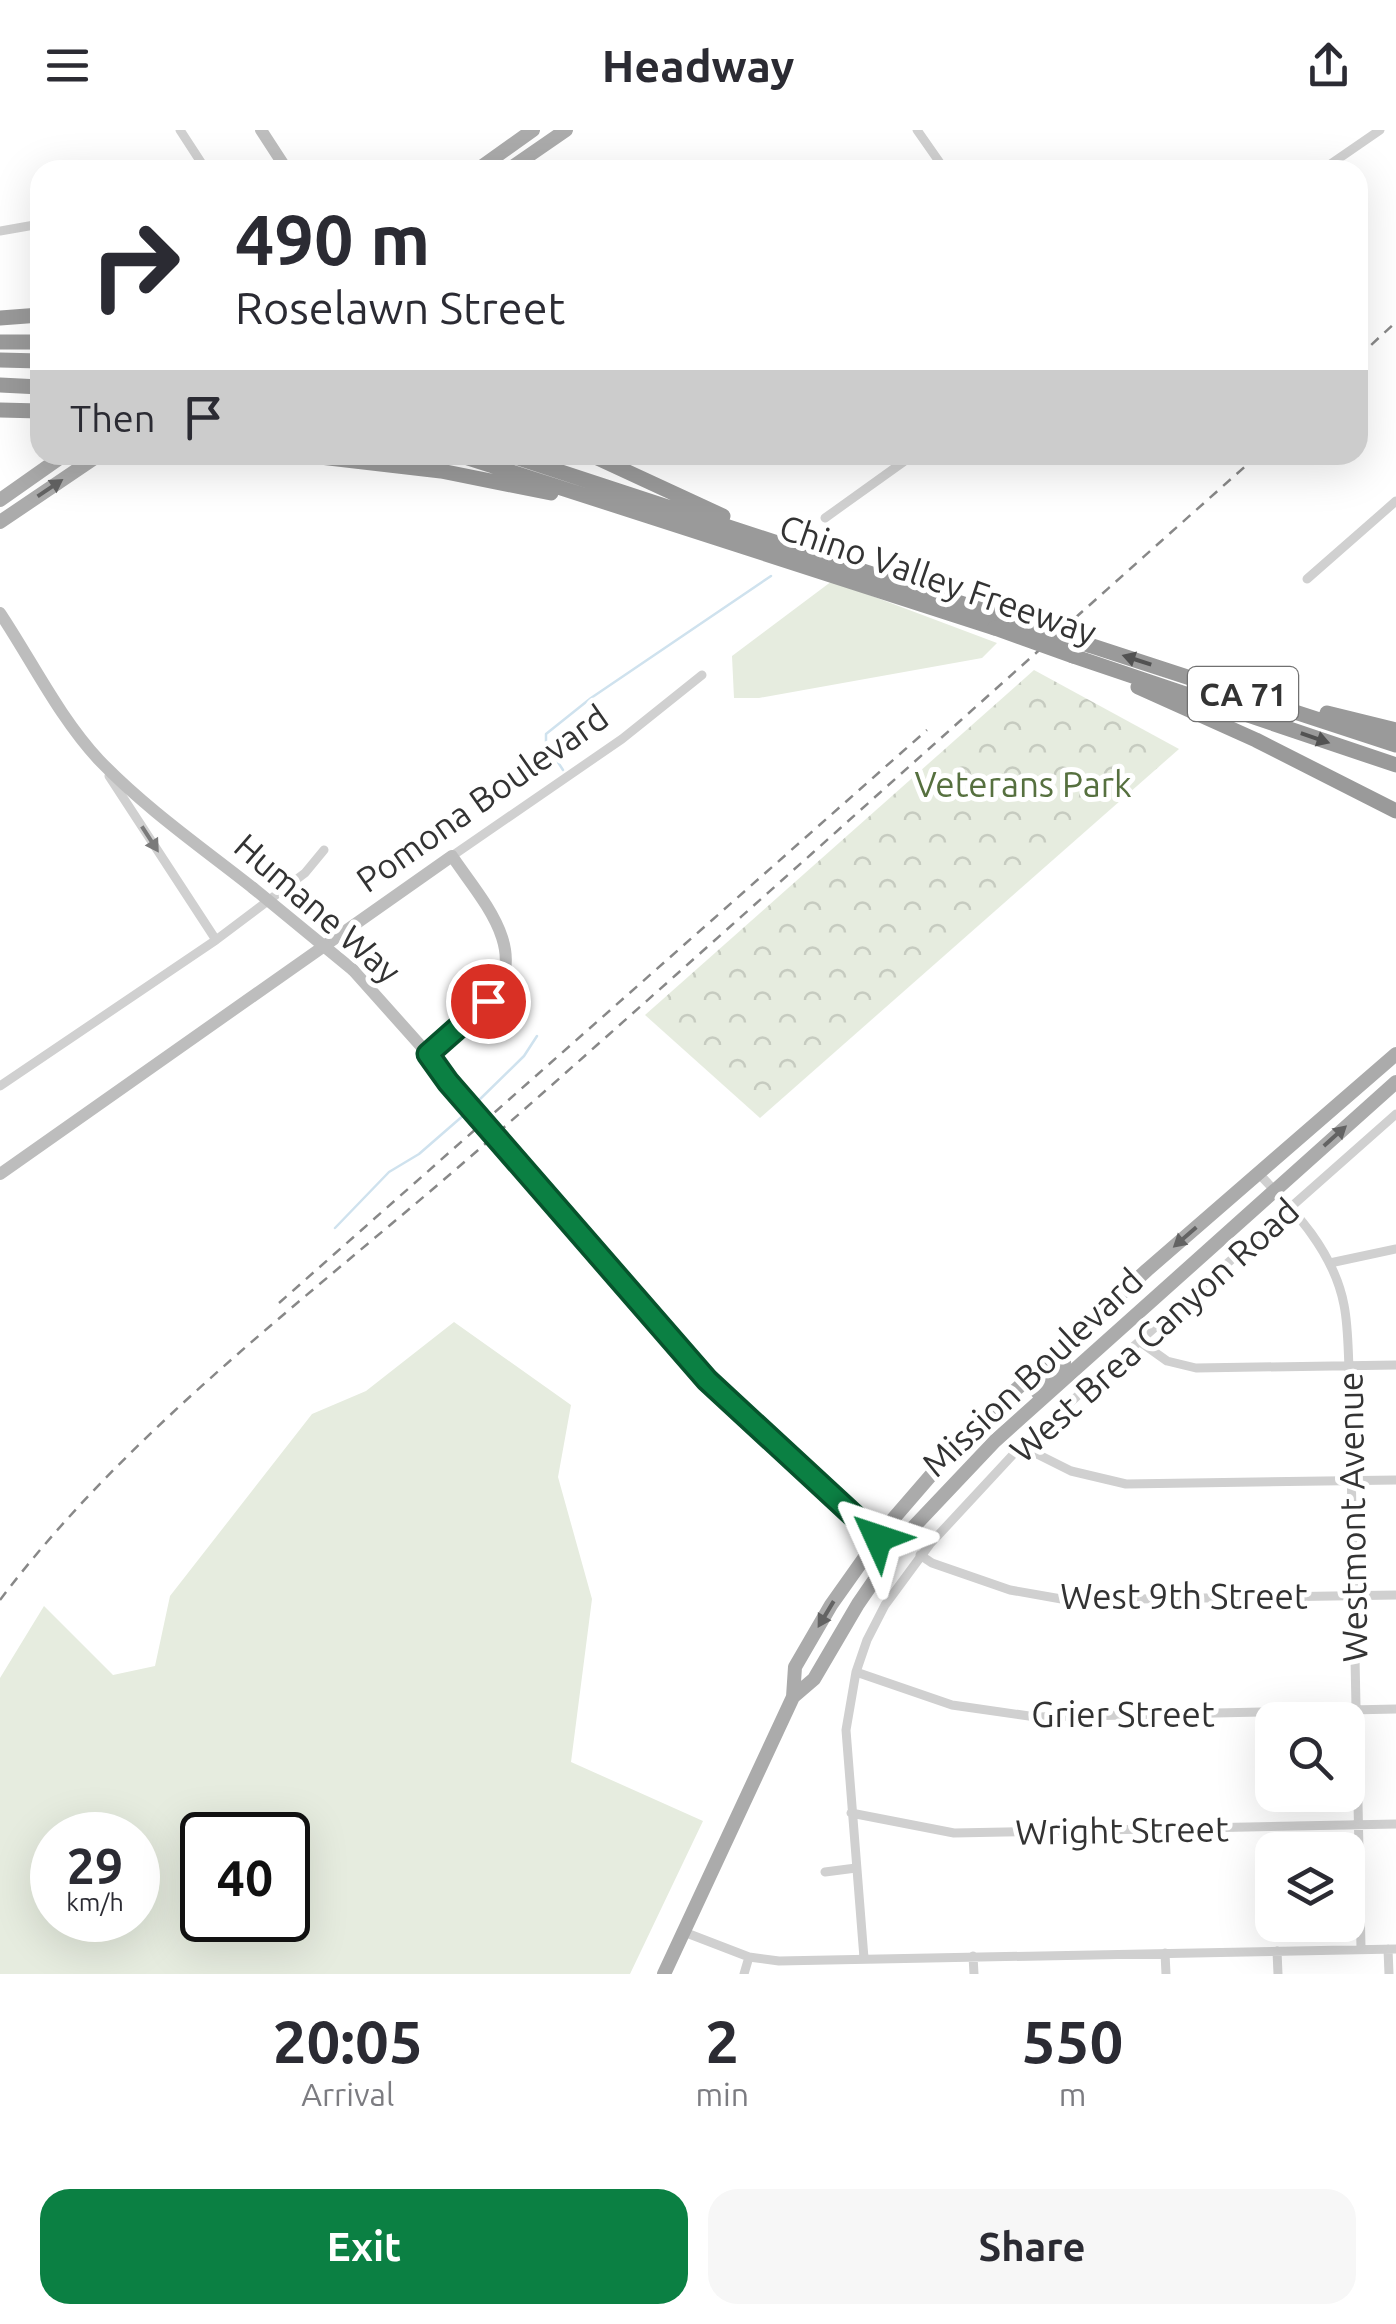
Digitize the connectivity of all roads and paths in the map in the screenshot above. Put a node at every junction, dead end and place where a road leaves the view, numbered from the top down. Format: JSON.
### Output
{"nodes":[{"id":1,"x":180,"y":130,"type":"edge"},
{"id":2,"x":261,"y":130,"type":"edge"},
{"id":3,"x":534,"y":130,"type":"edge"},
{"id":4,"x":550,"y":130,"type":"edge"},
{"id":5,"x":566,"y":130,"type":"edge"},
{"id":6,"x":917,"y":130,"type":"edge"},
{"id":7,"x":1380,"y":130,"type":"edge"},
{"id":8,"x":200,"y":160,"type":"edge"},
{"id":9,"x":280,"y":160,"type":"edge"},
{"id":10,"x":492,"y":160,"type":"edge"},
{"id":11,"x":515,"y":160,"type":"edge"},
{"id":12,"x":522,"y":160,"type":"edge"},
{"id":13,"x":938,"y":160,"type":"edge"},
{"id":14,"x":1336,"y":160,"type":"edge"},
{"id":15,"x":30,"y":226,"type":"edge"},
{"id":16,"x":0,"y":231,"type":"edge"},
{"id":17,"x":30,"y":316,"type":"edge"},
{"id":18,"x":0,"y":318,"type":"edge"},
{"id":19,"x":0,"y":342,"type":"edge"},
{"id":20,"x":30,"y":342,"type":"edge"},
{"id":21,"x":0,"y":360,"type":"edge"},
{"id":22,"x":30,"y":361,"type":"edge"},
{"id":23,"x":0,"y":385,"type":"edge"},
{"id":24,"x":30,"y":386,"type":"edge"},
{"id":25,"x":0,"y":410,"type":"edge"},
{"id":26,"x":30,"y":411,"type":"edge"},
{"id":27,"x":50,"y":465,"type":"edge"},
{"id":28,"x":84,"y":465,"type":"edge"},
{"id":29,"x":389,"y":465,"type":"edge"},
{"id":30,"x":492,"y":465,"type":"edge"},
{"id":31,"x":538,"y":465,"type":"edge"},
{"id":32,"x":612,"y":465,"type":"edge"},
{"id":33,"x":899,"y":465,"type":"edge"},
{"id":34,"x":0,"y":500,"type":"edge"},
{"id":35,"x":1396,"y":501,"type":"edge"},
{"id":36,"x":634,"y":510,"type":"junction"},
{"id":37,"x":825,"y":518,"type":"dead end"},
{"id":38,"x":0,"y":522,"type":"edge"},
{"id":39,"x":768,"y":544,"type":"junction"},
{"id":40,"x":868,"y":579,"type":"junction"},
{"id":41,"x":1306,"y":579,"type":"dead end"},
{"id":42,"x":0,"y":612,"type":"edge"},
{"id":43,"x":1090,"y":653,"type":"junction"},
{"id":44,"x":702,"y":675,"type":"dead end"},
{"id":45,"x":1279,"y":704,"type":"junction"},
{"id":46,"x":1396,"y":730,"type":"edge"},
{"id":47,"x":1396,"y":745,"type":"edge"},
{"id":48,"x":97,"y":757,"type":"junction"},
{"id":49,"x":1396,"y":765,"type":"edge"},
{"id":50,"x":1396,"y":811,"type":"edge"},
{"id":51,"x":324,"y":850,"type":"dead end"},
{"id":52,"x":452,"y":856,"type":"junction"},
{"id":53,"x":216,"y":940,"type":"junction"},
{"id":54,"x":428,"y":1054,"type":"junction"},
{"id":55,"x":1396,"y":1054,"type":"edge"},
{"id":56,"x":1396,"y":1082,"type":"edge"},
{"id":57,"x":0,"y":1086,"type":"edge"},
{"id":58,"x":1396,"y":1114,"type":"edge"},
{"id":59,"x":0,"y":1174,"type":"edge"},
{"id":60,"x":1259,"y":1174,"type":"junction"},
{"id":61,"x":1275,"y":1190,"type":"junction"},
{"id":62,"x":1291,"y":1208,"type":"junction"},
{"id":63,"x":1396,"y":1249,"type":"edge"},
{"id":64,"x":1330,"y":1263,"type":"junction"},
{"id":65,"x":1139,"y":1341,"type":"junction"},
{"id":66,"x":1058,"y":1351,"type":"junction"},
{"id":67,"x":1396,"y":1365,"type":"edge"},
{"id":68,"x":1349,"y":1368,"type":"junction"},
{"id":69,"x":1036,"y":1404,"type":"junction"},
{"id":70,"x":1021,"y":1446,"type":"junction"},
{"id":71,"x":1351,"y":1480,"type":"junction"},
{"id":72,"x":1396,"y":1480,"type":"edge"},
{"id":73,"x":878,"y":1538,"type":"junction"},
{"id":74,"x":894,"y":1550,"type":"junction"},
{"id":75,"x":920,"y":1555,"type":"junction"},
{"id":76,"x":1396,"y":1595,"type":"edge"},
{"id":77,"x":1354,"y":1596,"type":"junction"},
{"id":78,"x":856,"y":1672,"type":"junction"},
{"id":79,"x":793,"y":1696,"type":"junction"},
{"id":80,"x":1356,"y":1702,"type":"edge"},
{"id":81,"x":1396,"y":1709,"type":"edge"},
{"id":82,"x":1365,"y":1711,"type":"edge"},
{"id":83,"x":1255,"y":1713,"type":"edge"},
{"id":84,"x":1360,"y":1812,"type":"edge"},
{"id":85,"x":851,"y":1813,"type":"junction"},
{"id":86,"x":1396,"y":1824,"type":"edge"},
{"id":87,"x":1360,"y":1825,"type":"junction"},
{"id":88,"x":856,"y":1868,"type":"junction"},
{"id":89,"x":825,"y":1872,"type":"dead end"},
{"id":90,"x":684,"y":1932,"type":"junction"},
{"id":91,"x":1360,"y":1948,"type":"junction"},
{"id":92,"x":1392,"y":1949,"type":"edge"},
{"id":93,"x":1277,"y":1951,"type":"junction"},
{"id":94,"x":1165,"y":1953,"type":"junction"},
{"id":95,"x":972,"y":1956,"type":"junction"},
{"id":96,"x":749,"y":1957,"type":"junction"},
{"id":97,"x":864,"y":1958,"type":"junction"},
{"id":98,"x":664,"y":1974,"type":"edge"},
{"id":99,"x":744,"y":1974,"type":"edge"},
{"id":100,"x":974,"y":1974,"type":"edge"},
{"id":101,"x":1166,"y":1974,"type":"edge"},
{"id":102,"x":1278,"y":1974,"type":"edge"},
{"id":103,"x":1389,"y":1974,"type":"edge"}],
"edges":[{"from":1,"to":8,"type":"street"},
{"from":2,"to":9,"type":"street"},
{"from":3,"to":10,"type":"main road"},
{"from":4,"to":11,"type":"main road"},
{"from":5,"to":12,"type":"main road"},
{"from":6,"to":13,"type":"street"},
{"from":7,"to":14,"type":"street"},
{"from":15,"to":16,"type":"street"},
{"from":17,"to":18,"type":"highway"},
{"from":19,"to":20,"type":"highway"},
{"from":21,"to":22,"type":"highway"},
{"from":23,"to":24,"type":"highway"},
{"from":25,"to":26,"type":"highway"},
{"from":27,"to":34,"type":"main road"},
{"from":38,"to":28,"type":"main road","one_way":true},
{"from":29,"to":36,"type":"highway"},
{"from":30,"to":36,"type":"highway","name":"Chino Valley Freeway","number":"CA 71"},
{"from":31,"to":39,"type":"highway","name":"Chino Valley Freeway","number":"CA 71"},
{"from":32,"to":39,"type":"highway"},
{"from":33,"to":37,"type":"street"},
{"from":35,"to":41,"type":"street"},
{"from":36,"to":39,"type":"highway","name":"Chino Valley Freeway","number":"CA 71"},
{"from":39,"to":40,"type":"highway","name":"Chino Valley Freeway","number":"CA 71"},
{"from":40,"to":43,"type":"highway","name":"Chino Valley Freeway","number":"CA 71","bridge":true},
{"from":40,"to":43,"type":"highway","name":"Chino Valley Freeway","number":"CA 71","bridge":true},
{"from":42,"to":48,"type":"street","name":"Humane Way"},
{"from":45,"to":43,"type":"highway","name":"Chino Valley Freeway","number":"CA 71","one_way":true},
{"from":43,"to":49,"type":"highway","name":"Chino Valley Freeway","number":"CA 71","one_way":true},
{"from":43,"to":50,"type":"highway"},
{"from":44,"to":52,"type":"street","name":"Pomona Boulevard"},
{"from":45,"to":46,"type":"highway"},
{"from":45,"to":47,"type":"highway","name":"Chino Valley Freeway","number":"CA 71"},
{"from":48,"to":53,"type":"street","one_way":true},
{"from":48,"to":54,"type":"street","name":"Humane Way","bridge":true},
{"from":51,"to":53,"type":"street"},
{"from":52,"to":54,"type":"street"},
{"from":52,"to":59,"type":"street","name":"Pomona Boulevard"},
{"from":53,"to":57,"type":"street"},
{"from":54,"to":73,"type":"street","name":"Humane Way","bridge":true},
{"from":55,"to":60,"type":"main road"},
{"from":61,"to":56,"type":"main road","name":"Mission Boulevard","one_way":true},
{"from":58,"to":62,"type":"street","name":"West Brea Canyon Road"},
{"from":60,"to":61,"type":"street","name":"Westmont Avenue"},
{"from":60,"to":66,"type":"main road","one_way":true},
{"from":61,"to":62,"type":"street","name":"Westmont Avenue"},
{"from":61,"to":69,"type":"main road","name":"Mission Boulevard"},
{"from":62,"to":64,"type":"street","name":"Westmont Avenue"},
{"from":62,"to":65,"type":"street","name":"West Brea Canyon Road"},
{"from":63,"to":64,"type":"street"},
{"from":64,"to":68,"type":"street","name":"Westmont Avenue"},
{"from":65,"to":68,"type":"street"},
{"from":65,"to":70,"type":"street","name":"West Brea Canyon Road"},
{"from":66,"to":69,"type":"main road"},
{"from":66,"to":73,"type":"main road"},
{"from":67,"to":68,"type":"street"},
{"from":68,"to":71,"type":"street","name":"Westmont Avenue"},
{"from":69,"to":74,"type":"main road","name":"Mission Boulevard"},
{"from":70,"to":71,"type":"street"},
{"from":70,"to":75,"type":"street","name":"West Brea Canyon Road"},
{"from":71,"to":72,"type":"street"},
{"from":71,"to":77,"type":"street","name":"Westmont Avenue"},
{"from":73,"to":74,"type":"street","name":"Humane Way"},
{"from":73,"to":79,"type":"main road","one_way":true},
{"from":74,"to":79,"type":"main road","name":"Mission Boulevard"},
{"from":75,"to":77,"type":"street","name":"West 9th Street"},
{"from":75,"to":78,"type":"street","name":"West Brea Canyon Road"},
{"from":76,"to":77,"type":"street","name":"West 9th Street"},
{"from":77,"to":80,"type":"street","name":"Westmont Avenue"},
{"from":78,"to":83,"type":"street","name":"Grier Street"},
{"from":78,"to":85,"type":"street","name":"West Brea Canyon Road"},
{"from":79,"to":90,"type":"main road"},
{"from":81,"to":82,"type":"street","name":"Grier Street"},
{"from":84,"to":87,"type":"street","name":"Westmont Avenue"},
{"from":85,"to":87,"type":"street","name":"Wright Street"},
{"from":85,"to":88,"type":"street","name":"West Brea Canyon Road"},
{"from":86,"to":87,"type":"street","name":"Wright Street"},
{"from":87,"to":91,"type":"street","name":"Westmont Avenue"},
{"from":88,"to":89,"type":"street"},
{"from":88,"to":97,"type":"street","name":"West Brea Canyon Road"},
{"from":90,"to":96,"type":"street"},
{"from":90,"to":98,"type":"main road"},
{"from":91,"to":92,"type":"street"},
{"from":91,"to":93,"type":"street"},
{"from":92,"to":103,"type":"street"},
{"from":93,"to":94,"type":"street"},
{"from":93,"to":102,"type":"street"},
{"from":94,"to":95,"type":"street"},
{"from":94,"to":101,"type":"street"},
{"from":95,"to":97,"type":"street"},
{"from":95,"to":100,"type":"street"},
{"from":96,"to":97,"type":"street"},
{"from":96,"to":99,"type":"street"}]}
